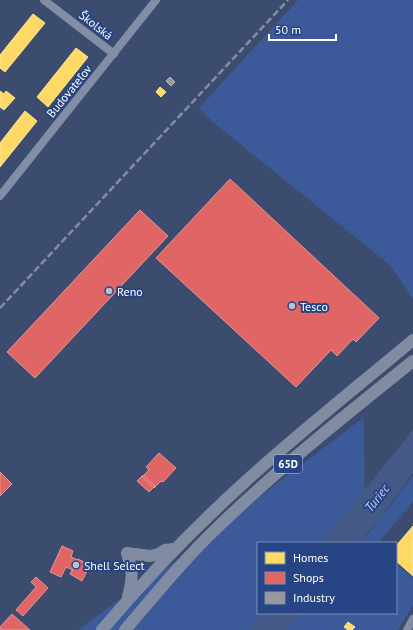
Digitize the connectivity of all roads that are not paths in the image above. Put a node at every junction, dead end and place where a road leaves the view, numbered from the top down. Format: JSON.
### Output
{"nodes":[{"id":1,"x":44,"y":0,"type":"edge"},
{"id":2,"x":156,"y":0,"type":"edge"},
{"id":3,"x":114,"y":54,"type":"junction"},
{"id":4,"x":0,"y":196,"type":"edge"},
{"id":5,"x":413,"y":340,"type":"edge"},
{"id":6,"x":413,"y":361,"type":"edge"},
{"id":7,"x":176,"y":548,"type":"junction"},
{"id":8,"x":128,"y":600,"type":"junction"},
{"id":9,"x":413,"y":619,"type":"edge"},
{"id":10,"x":102,"y":630,"type":"edge"},
{"id":11,"x":125,"y":630,"type":"edge"},
{"id":12,"x":407,"y":630,"type":"edge"}],
"edges":[{"from":1,"to":3,"type":"street","name":"Školská"},
{"from":2,"to":3,"type":"street","name":"Budovateľov"},
{"from":3,"to":4,"type":"street","name":"Budovateľov"},
{"from":5,"to":7,"type":"main road","number":"65D"},
{"from":6,"to":11,"type":"main road","number":"65D"},
{"from":7,"to":8,"type":"main road","number":"65D"},
{"from":7,"to":8,"type":"main road"},
{"from":8,"to":10,"type":"main road","number":"65D"},
{"from":9,"to":12,"type":"street"}]}
